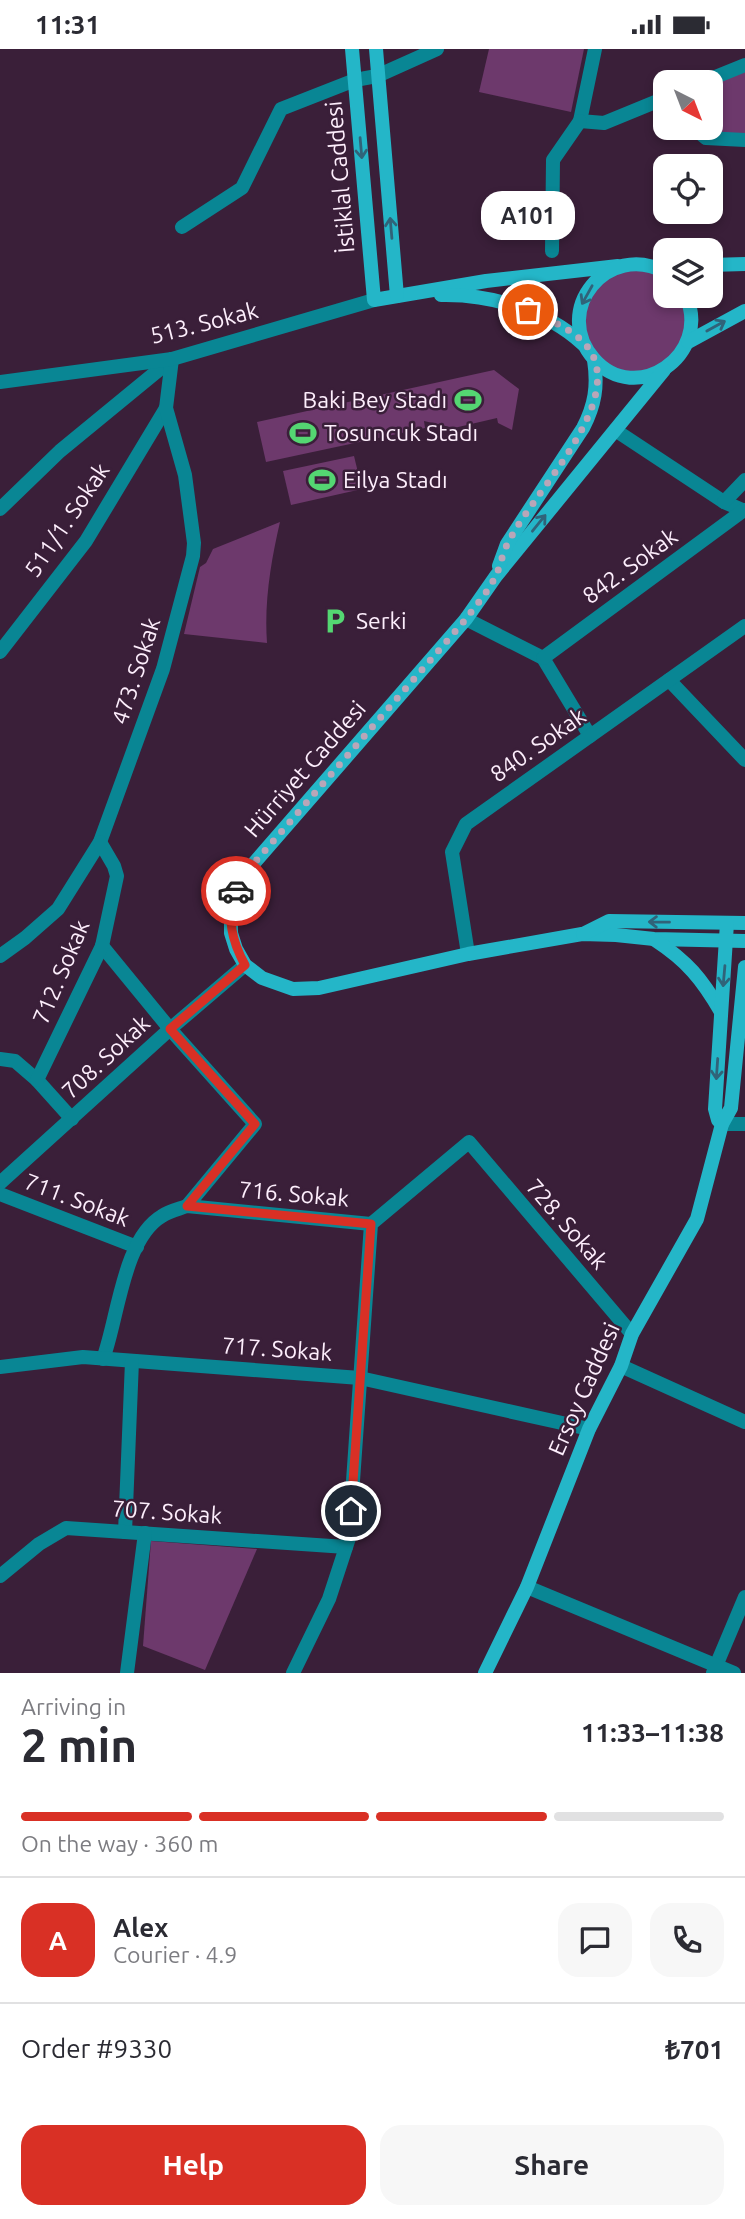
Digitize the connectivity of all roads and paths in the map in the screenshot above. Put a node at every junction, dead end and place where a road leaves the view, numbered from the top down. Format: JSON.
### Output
{"nodes":[{"id":1,"x":352,"y":49,"type":"edge"},
{"id":2,"x":376,"y":49,"type":"edge"},
{"id":3,"x":437,"y":49,"type":"edge"},
{"id":4,"x":595,"y":49,"type":"edge"},
{"id":5,"x":745,"y":65,"type":"edge"},
{"id":6,"x":723,"y":74,"type":"edge"},
{"id":7,"x":377,"y":76,"type":"junction"},
{"id":8,"x":355,"y":80,"type":"junction"},
{"id":9,"x":653,"y":104,"type":"edge"},
{"id":10,"x":580,"y":121,"type":"junction"},
{"id":11,"x":723,"y":139,"type":"edge"},
{"id":12,"x":745,"y":140,"type":"edge"},
{"id":13,"x":182,"y":227,"type":"dead end"},
{"id":14,"x":552,"y":251,"type":"dead end"},
{"id":15,"x":745,"y":264,"type":"edge"},
{"id":16,"x":723,"y":265,"type":"edge"},
{"id":17,"x":618,"y":266,"type":"junction"},
{"id":18,"x":653,"y":266,"type":"edge"},
{"id":19,"x":397,"y":296,"type":"junction"},
{"id":20,"x":374,"y":300,"type":"junction"},
{"id":21,"x":691,"y":308,"type":"edge"},
{"id":22,"x":745,"y":311,"type":"edge"},
{"id":23,"x":688,"y":342,"type":"junction"},
{"id":24,"x":584,"y":344,"type":"junction"},
{"id":25,"x":172,"y":359,"type":"junction"},
{"id":26,"x":594,"y":360,"type":"junction"},
{"id":27,"x":664,"y":370,"type":"junction"},
{"id":28,"x":0,"y":382,"type":"edge"},
{"id":29,"x":166,"y":408,"type":"junction"},
{"id":30,"x":615,"y":430,"type":"junction"},
{"id":31,"x":745,"y":480,"type":"edge"},
{"id":32,"x":724,"y":502,"type":"junction"},
{"id":33,"x":0,"y":509,"type":"edge"},
{"id":34,"x":745,"y":511,"type":"edge"},
{"id":35,"x":496,"y":576,"type":"junction"},
{"id":36,"x":466,"y":619,"type":"junction"},
{"id":37,"x":745,"y":626,"type":"edge"},
{"id":38,"x":0,"y":652,"type":"edge"},
{"id":39,"x":543,"y":658,"type":"junction"},
{"id":40,"x":669,"y":680,"type":"junction"},
{"id":41,"x":590,"y":736,"type":"junction"},
{"id":42,"x":745,"y":759,"type":"edge"},
{"id":43,"x":100,"y":842,"type":"junction"},
{"id":44,"x":727,"y":923,"type":"junction"},
{"id":45,"x":745,"y":923,"type":"edge"},
{"id":46,"x":582,"y":934,"type":"junction"},
{"id":47,"x":654,"y":940,"type":"junction"},
{"id":48,"x":727,"y":940,"type":"junction"},
{"id":49,"x":745,"y":941,"type":"edge"},
{"id":50,"x":102,"y":946,"type":"junction"},
{"id":51,"x":468,"y":954,"type":"junction"},
{"id":52,"x":0,"y":956,"type":"edge"},
{"id":53,"x":245,"y":965,"type":"junction"},
{"id":54,"x":745,"y":967,"type":"edge"},
{"id":55,"x":721,"y":1012,"type":"junction"},
{"id":56,"x":743,"y":1020,"type":"edge"},
{"id":57,"x":170,"y":1029,"type":"junction"},
{"id":58,"x":0,"y":1059,"type":"edge"},
{"id":59,"x":37,"y":1080,"type":"junction"},
{"id":60,"x":72,"y":1119,"type":"junction"},
{"id":61,"x":722,"y":1124,"type":"junction"},
{"id":62,"x":745,"y":1124,"type":"edge"},
{"id":63,"x":0,"y":1184,"type":"edge"},
{"id":64,"x":0,"y":1194,"type":"edge"},
{"id":65,"x":187,"y":1206,"type":"junction"},
{"id":66,"x":371,"y":1224,"type":"junction"},
{"id":67,"x":137,"y":1247,"type":"junction"},
{"id":68,"x":632,"y":1334,"type":"junction"},
{"id":69,"x":103,"y":1359,"type":"junction"},
{"id":70,"x":132,"y":1361,"type":"junction"},
{"id":71,"x":621,"y":1366,"type":"junction"},
{"id":72,"x":0,"y":1367,"type":"edge"},
{"id":73,"x":360,"y":1378,"type":"junction"},
{"id":74,"x":745,"y":1422,"type":"edge"},
{"id":75,"x":589,"y":1429,"type":"junction"},
{"id":76,"x":125,"y":1532,"type":"junction"},
{"id":77,"x":145,"y":1533,"type":"junction"},
{"id":78,"x":346,"y":1547,"type":"junction"},
{"id":79,"x":0,"y":1576,"type":"edge"},
{"id":80,"x":527,"y":1587,"type":"junction"},
{"id":81,"x":745,"y":1597,"type":"edge"},
{"id":82,"x":715,"y":1669,"type":"edge"},
{"id":83,"x":127,"y":1673,"type":"edge"},
{"id":84,"x":293,"y":1673,"type":"edge"},
{"id":85,"x":485,"y":1673,"type":"edge"},
{"id":86,"x":734,"y":1673,"type":"edge"}],
"edges":[{"from":1,"to":8,"type":"main road","name":"İstiklal Caddesi"},
{"from":2,"to":7,"type":"main road","name":"İstiklal Caddesi"},
{"from":3,"to":7,"type":"street"},
{"from":4,"to":10,"type":"street"},
{"from":5,"to":6,"type":"street"},
{"from":7,"to":8,"type":"street"},
{"from":19,"to":7,"type":"main road","name":"İstiklal Caddesi","one_way":true},
{"from":8,"to":13,"type":"street"},
{"from":8,"to":20,"type":"main road","name":"İstiklal Caddesi","one_way":true},
{"from":9,"to":10,"type":"street"},
{"from":10,"to":14,"type":"street"},
{"from":11,"to":12,"type":"street"},
{"from":15,"to":16,"type":"main road"},
{"from":17,"to":18,"type":"main road"},
{"from":17,"to":19,"type":"main road"},
{"from":17,"to":24,"type":"main road","one_way":true},
{"from":19,"to":20,"type":"main road"},
{"from":19,"to":24,"type":"main road"},
{"from":20,"to":25,"type":"street","name":"513. Sokak"},
{"from":21,"to":23,"type":"main road"},
{"from":23,"to":22,"type":"main road","one_way":true},
{"from":23,"to":27,"type":"main road"},
{"from":24,"to":26,"type":"main road"},
{"from":25,"to":28,"type":"street","name":"513. Sokak"},
{"from":25,"to":29,"type":"street","name":"473. Sokak"},
{"from":25,"to":33,"type":"street"},
{"from":26,"to":27,"type":"main road"},
{"from":26,"to":35,"type":"main road"},
{"from":27,"to":30,"type":"main road"},
{"from":29,"to":38,"type":"street","name":"511/1. Sokak"},
{"from":29,"to":43,"type":"street","name":"473. Sokak"},
{"from":30,"to":32,"type":"street"},
{"from":35,"to":30,"type":"main road","one_way":true},
{"from":31,"to":32,"type":"street"},
{"from":32,"to":34,"type":"street"},
{"from":34,"to":39,"type":"street","name":"842. Sokak"},
{"from":35,"to":36,"type":"main road","name":"Hürriyet Caddesi"},
{"from":36,"to":39,"type":"street"},
{"from":36,"to":53,"type":"main road","name":"Hürriyet Caddesi"},
{"from":37,"to":40,"type":"street","name":"840. Sokak"},
{"from":39,"to":41,"type":"street"},
{"from":40,"to":41,"type":"street","name":"840. Sokak"},
{"from":40,"to":42,"type":"street"},
{"from":41,"to":51,"type":"street","name":"840. Sokak"},
{"from":43,"to":50,"type":"street","name":"712. Sokak"},
{"from":43,"to":52,"type":"street","name":"473. Sokak"},
{"from":44,"to":45,"type":"main road"},
{"from":44,"to":46,"type":"main road","one_way":true},
{"from":44,"to":48,"type":"main road","name":"Ersoy Caddesi"},
{"from":46,"to":47,"type":"main road"},
{"from":46,"to":51,"type":"main road"},
{"from":47,"to":48,"type":"main road"},
{"from":47,"to":55,"type":"main road"},
{"from":48,"to":49,"type":"main road"},
{"from":48,"to":55,"type":"main road","name":"Ersoy Caddesi","one_way":true},
{"from":50,"to":57,"type":"street"},
{"from":50,"to":59,"type":"street","name":"712. Sokak"},
{"from":51,"to":53,"type":"main road"},
{"from":53,"to":57,"type":"street","name":"708. Sokak"},
{"from":54,"to":56,"type":"main road","name":"Ersoy Caddesi"},
{"from":55,"to":61,"type":"main road","name":"Ersoy Caddesi","one_way":true},
{"from":56,"to":61,"type":"main road","name":"Ersoy Caddesi"},
{"from":57,"to":60,"type":"street","name":"708. Sokak"},
{"from":57,"to":65,"type":"street"},
{"from":58,"to":59,"type":"street"},
{"from":59,"to":60,"type":"street"},
{"from":60,"to":63,"type":"street","name":"708. Sokak"},
{"from":61,"to":62,"type":"street"},
{"from":61,"to":68,"type":"main road","name":"Ersoy Caddesi"},
{"from":64,"to":67,"type":"street","name":"711. Sokak"},
{"from":65,"to":66,"type":"street","name":"716. Sokak"},
{"from":65,"to":67,"type":"street"},
{"from":66,"to":68,"type":"street","name":"728. Sokak"},
{"from":66,"to":73,"type":"street"},
{"from":67,"to":69,"type":"street"},
{"from":68,"to":71,"type":"main road","name":"Ersoy Caddesi"},
{"from":69,"to":70,"type":"street","name":"717. Sokak"},
{"from":69,"to":72,"type":"street","name":"717. Sokak"},
{"from":70,"to":73,"type":"street","name":"717. Sokak"},
{"from":70,"to":76,"type":"street"},
{"from":71,"to":74,"type":"street"},
{"from":71,"to":75,"type":"main road","name":"Ersoy Caddesi"},
{"from":73,"to":75,"type":"street","name":"717. Sokak"},
{"from":73,"to":78,"type":"street"},
{"from":75,"to":80,"type":"main road","name":"Ersoy Caddesi"},
{"from":76,"to":77,"type":"street","name":"707. Sokak"},
{"from":76,"to":79,"type":"street","name":"707. Sokak"},
{"from":77,"to":78,"type":"street","name":"707. Sokak"},
{"from":77,"to":83,"type":"street"},
{"from":78,"to":84,"type":"street"},
{"from":80,"to":82,"type":"street"},
{"from":80,"to":85,"type":"main road","name":"Ersoy Caddesi"},
{"from":81,"to":82,"type":"street"},
{"from":82,"to":86,"type":"street"}]}
